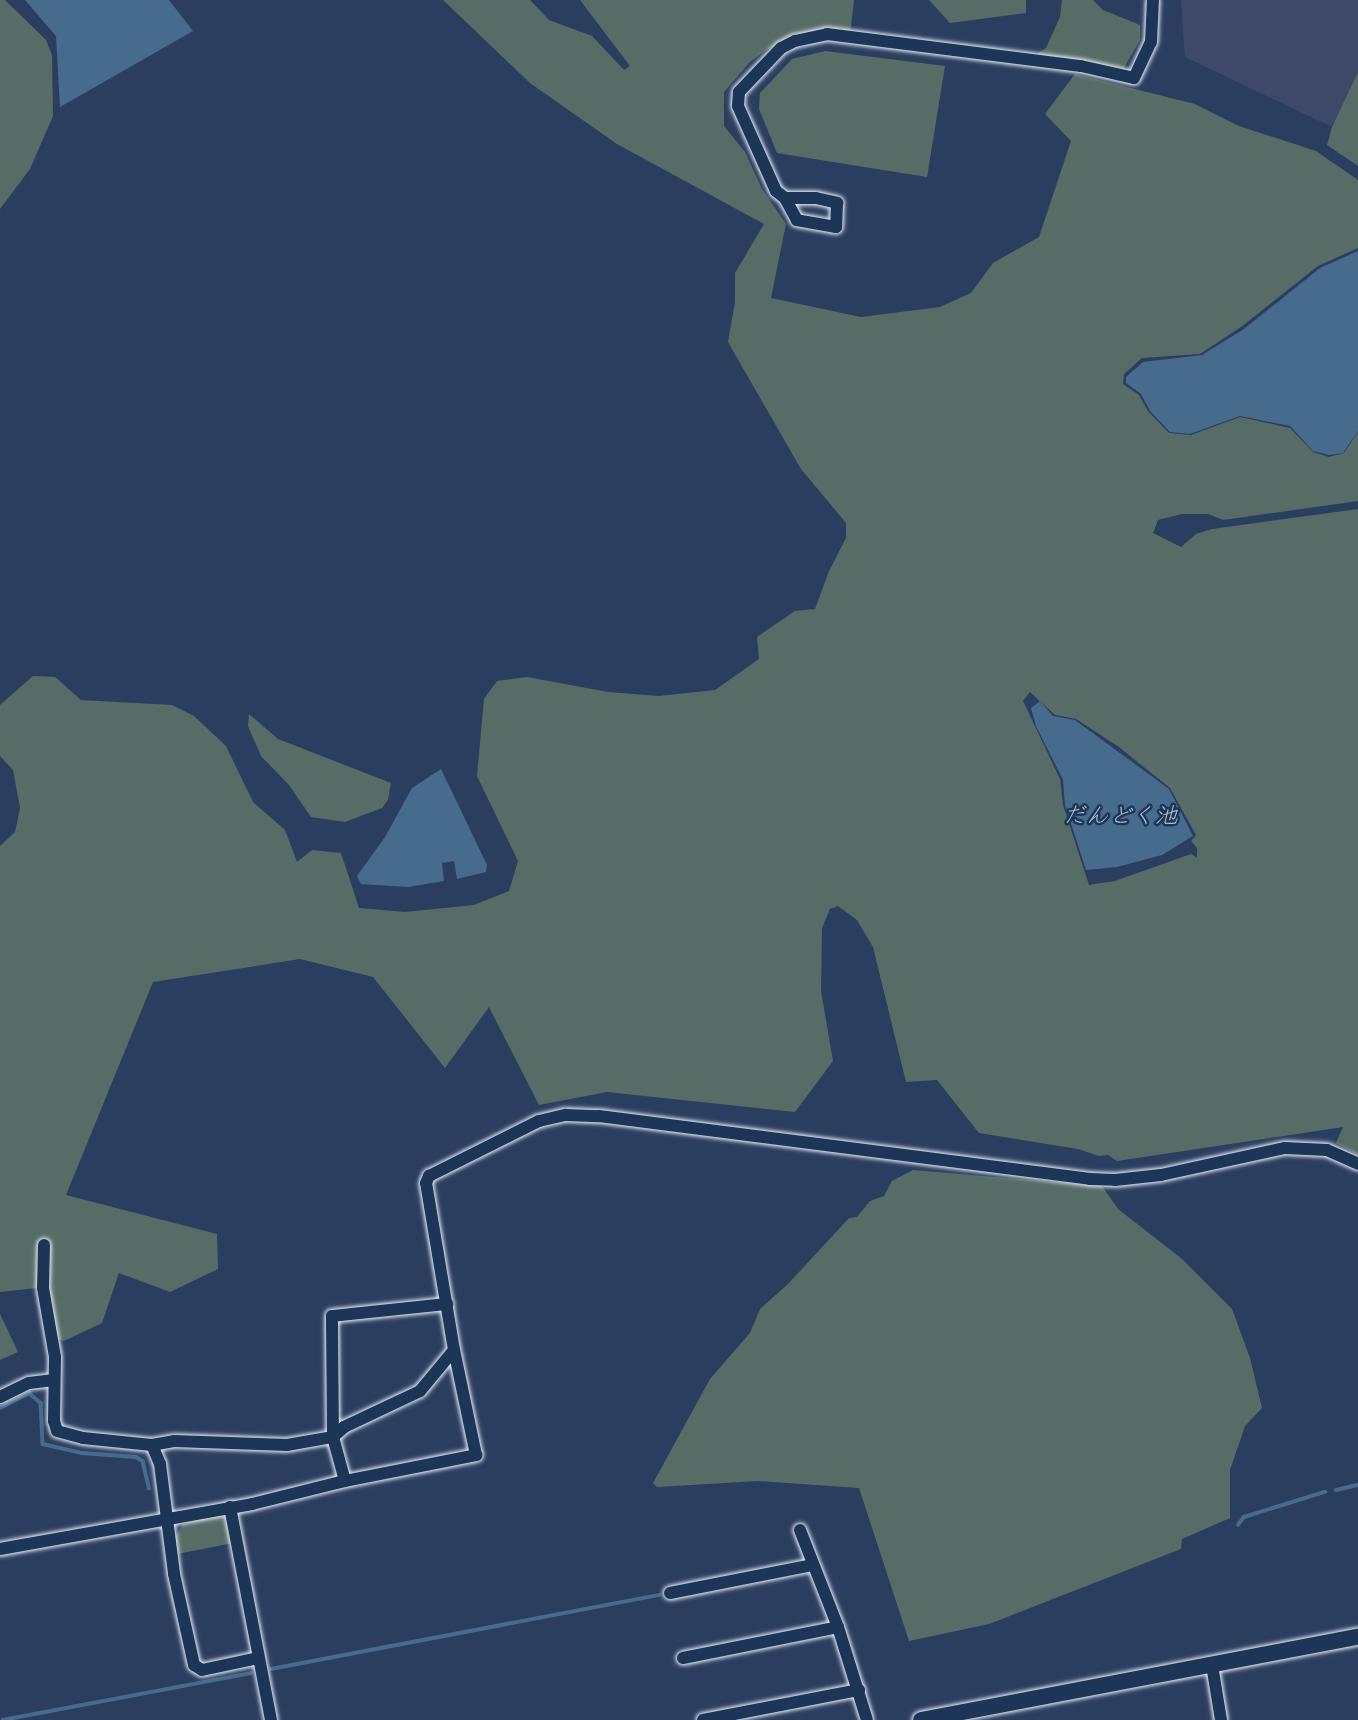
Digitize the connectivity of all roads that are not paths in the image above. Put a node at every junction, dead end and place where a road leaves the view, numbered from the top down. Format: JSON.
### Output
{"nodes":[{"id":1,"x":1153,"y":0,"type":"edge"},
{"id":2,"x":785,"y":198,"type":"dead end"},
{"id":3,"x":1358,"y":1164,"type":"edge"},
{"id":4,"x":44,"y":1245,"type":"dead end"},
{"id":5,"x":447,"y":1304,"type":"junction"},
{"id":6,"x":454,"y":1350,"type":"junction"},
{"id":7,"x":54,"y":1380,"type":"junction"},
{"id":8,"x":0,"y":1397,"type":"edge"},
{"id":9,"x":332,"y":1437,"type":"junction"},
{"id":10,"x":152,"y":1445,"type":"junction"},
{"id":11,"x":345,"y":1481,"type":"junction"},
{"id":12,"x":230,"y":1507,"type":"junction"},
{"id":13,"x":169,"y":1516,"type":"junction"},
{"id":14,"x":800,"y":1530,"type":"dead end"},
{"id":15,"x":0,"y":1549,"type":"edge"},
{"id":16,"x":813,"y":1565,"type":"junction"},
{"id":17,"x":670,"y":1592,"type":"dead end"},
{"id":18,"x":838,"y":1628,"type":"junction"},
{"id":19,"x":1358,"y":1637,"type":"edge"},
{"id":20,"x":258,"y":1658,"type":"junction"},
{"id":21,"x":683,"y":1658,"type":"dead end"},
{"id":22,"x":1212,"y":1665,"type":"junction"},
{"id":23,"x":859,"y":1690,"type":"junction"},
{"id":24,"x":271,"y":1720,"type":"edge"},
{"id":25,"x":703,"y":1720,"type":"edge"},
{"id":26,"x":867,"y":1720,"type":"edge"},
{"id":27,"x":921,"y":1720,"type":"edge"},
{"id":28,"x":1221,"y":1720,"type":"edge"}],
"edges":[{"from":1,"to":2,"type":"street"},
{"from":3,"to":5,"type":"street"},
{"from":4,"to":7,"type":"street"},
{"from":5,"to":6,"type":"street"},
{"from":5,"to":9,"type":"street"},
{"from":6,"to":9,"type":"street"},
{"from":6,"to":11,"type":"street"},
{"from":7,"to":8,"type":"street"},
{"from":7,"to":10,"type":"street"},
{"from":9,"to":10,"type":"street"},
{"from":9,"to":11,"type":"street"},
{"from":10,"to":13,"type":"street"},
{"from":11,"to":12,"type":"street"},
{"from":12,"to":13,"type":"street"},
{"from":12,"to":20,"type":"street"},
{"from":13,"to":15,"type":"street"},
{"from":13,"to":20,"type":"street"},
{"from":14,"to":16,"type":"street"},
{"from":16,"to":17,"type":"street"},
{"from":16,"to":18,"type":"street"},
{"from":18,"to":21,"type":"street"},
{"from":18,"to":23,"type":"street"},
{"from":19,"to":22,"type":"street"},
{"from":20,"to":24,"type":"street"},
{"from":22,"to":27,"type":"street"},
{"from":22,"to":28,"type":"street"},
{"from":23,"to":25,"type":"street"},
{"from":23,"to":26,"type":"street"}]}
